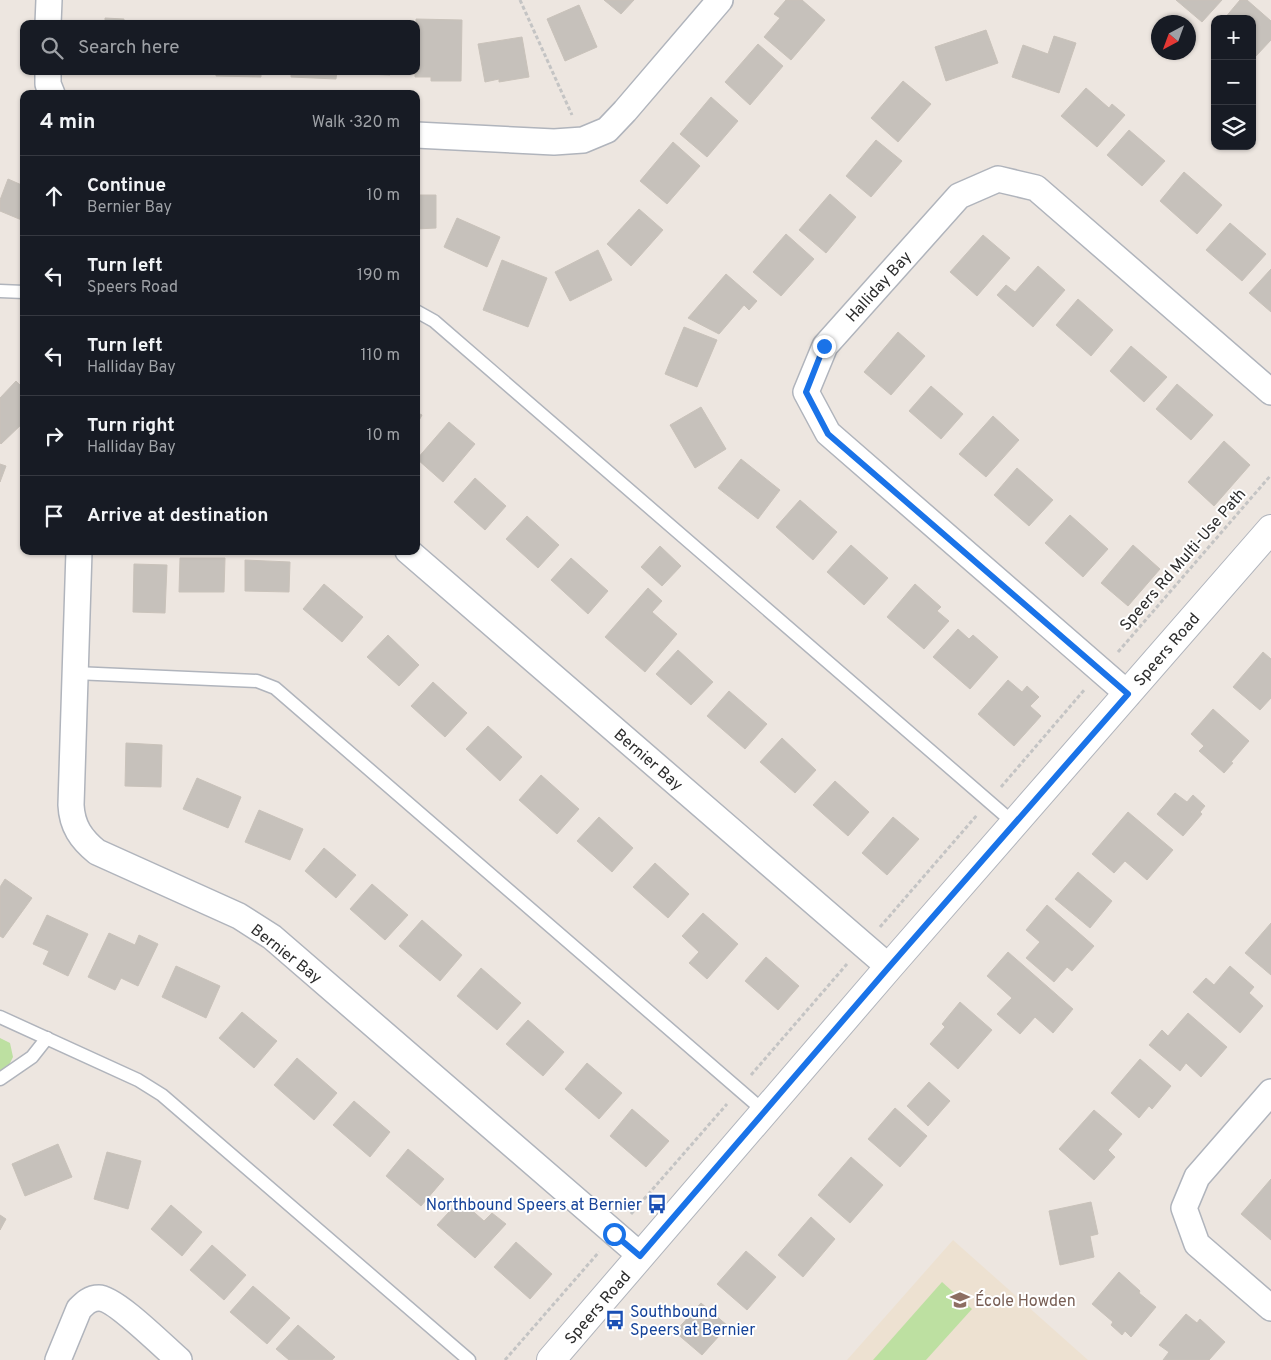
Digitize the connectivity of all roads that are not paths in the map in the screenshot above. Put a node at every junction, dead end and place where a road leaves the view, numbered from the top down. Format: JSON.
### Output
{"nodes":[{"id":1,"x":49,"y":0,"type":"edge"},
{"id":2,"x":720,"y":0,"type":"edge"},
{"id":3,"x":48,"y":20,"type":"edge"},
{"id":4,"x":48,"y":75,"type":"edge"},
{"id":5,"x":50,"y":90,"type":"edge"},
{"id":6,"x":420,"y":134,"type":"edge"},
{"id":7,"x":0,"y":291,"type":"edge"},
{"id":8,"x":20,"y":292,"type":"edge"},
{"id":9,"x":420,"y":313,"type":"edge"},
{"id":10,"x":1271,"y":392,"type":"edge"},
{"id":11,"x":1271,"y":529,"type":"edge"},
{"id":12,"x":79,"y":555,"type":"edge"},
{"id":13,"x":413,"y":555,"type":"edge"},
{"id":14,"x":75,"y":673,"type":"junction"},
{"id":15,"x":1128,"y":694,"type":"junction"},
{"id":16,"x":1015,"y":824,"type":"junction"},
{"id":17,"x":889,"y":967,"type":"junction"},
{"id":18,"x":0,"y":1017,"type":"edge"},
{"id":19,"x":47,"y":1038,"type":"junction"},
{"id":20,"x":0,"y":1079,"type":"edge"},
{"id":21,"x":1271,"y":1092,"type":"edge"},
{"id":22,"x":765,"y":1112,"type":"junction"},
{"id":23,"x":640,"y":1256,"type":"junction"},
{"id":24,"x":1271,"y":1308,"type":"edge"},
{"id":25,"x":58,"y":1360,"type":"edge"},
{"id":26,"x":179,"y":1360,"type":"edge"},
{"id":27,"x":469,"y":1360,"type":"edge"},
{"id":28,"x":551,"y":1360,"type":"edge"}],
"edges":[{"from":1,"to":3,"type":"street"},
{"from":2,"to":6,"type":"street"},
{"from":4,"to":5,"type":"street"},
{"from":7,"to":8,"type":"lane"},
{"from":9,"to":16,"type":"lane"},
{"from":10,"to":15,"type":"street","name":"Halliday Bay"},
{"from":11,"to":15,"type":"street","name":"Speers Road"},
{"from":12,"to":14,"type":"street","name":"Bernier Bay"},
{"from":13,"to":17,"type":"street","name":"Bernier Bay"},
{"from":14,"to":22,"type":"lane"},
{"from":14,"to":23,"type":"street","name":"Bernier Bay"},
{"from":15,"to":16,"type":"street","name":"Speers Road"},
{"from":16,"to":17,"type":"street","name":"Speers Road"},
{"from":17,"to":22,"type":"street","name":"Speers Road"},
{"from":18,"to":19,"type":"lane"},
{"from":19,"to":20,"type":"lane"},
{"from":19,"to":27,"type":"lane"},
{"from":21,"to":24,"type":"street"},
{"from":22,"to":23,"type":"street","name":"Speers Road"},
{"from":23,"to":28,"type":"street","name":"Speers Road"},
{"from":25,"to":26,"type":"street"}]}
